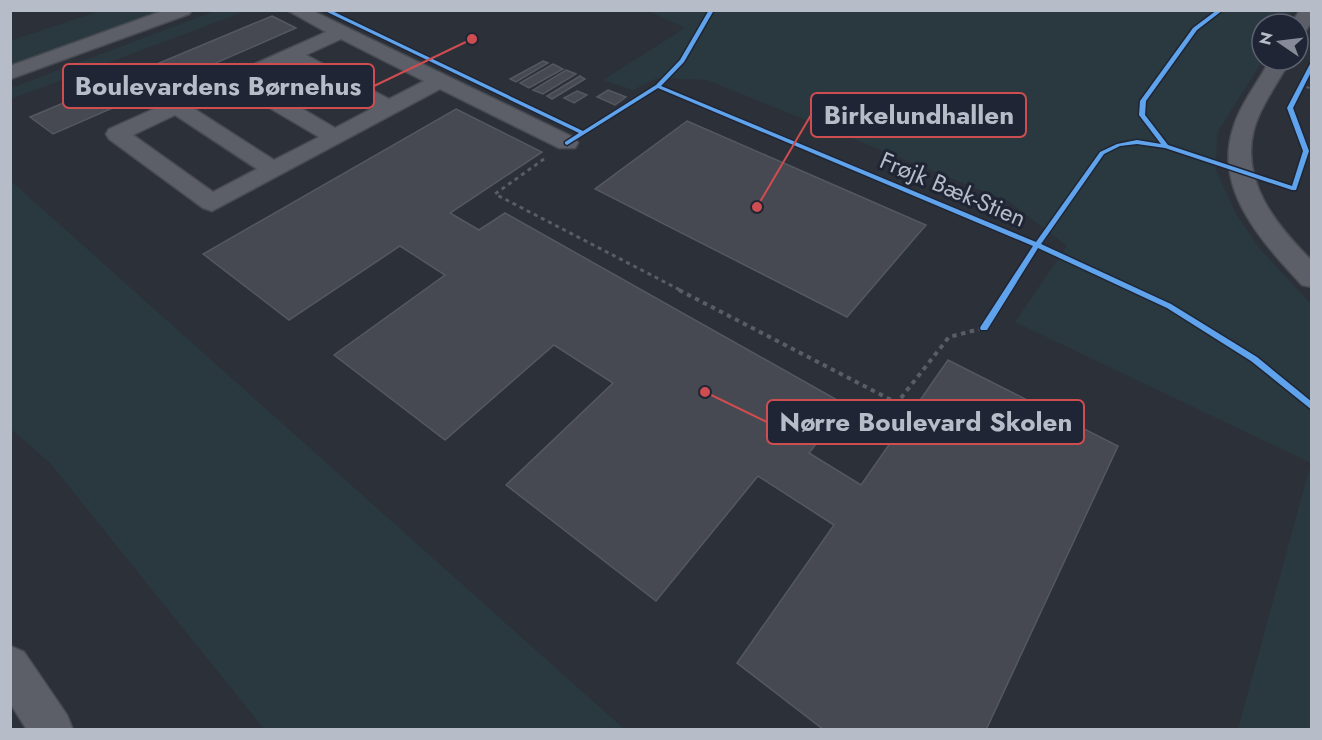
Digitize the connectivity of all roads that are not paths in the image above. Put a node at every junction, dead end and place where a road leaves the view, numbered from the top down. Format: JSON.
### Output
{"nodes":[{"id":1,"x":183,"y":10,"type":"edge"},
{"id":2,"x":296,"y":10,"type":"edge"},
{"id":3,"x":340,"y":33,"type":"junction"},
{"id":4,"x":291,"y":55,"type":"junction"},
{"id":5,"x":1274,"y":72,"type":"edge"},
{"id":6,"x":10,"y":73,"type":"edge"},
{"id":7,"x":238,"y":80,"type":"junction"},
{"id":8,"x":439,"y":81,"type":"junction"},
{"id":9,"x":177,"y":107,"type":"junction"},
{"id":10,"x":389,"y":108,"type":"junction"},
{"id":11,"x":335,"y":137,"type":"junction"},
{"id":12,"x":567,"y":143,"type":"road end"},
{"id":13,"x":274,"y":170,"type":"junction"},
{"id":14,"x":1311,"y":278,"type":"edge"},
{"id":15,"x":10,"y":666,"type":"edge"},
{"id":16,"x":52,"y":729,"type":"edge"}],
"edges":[{"from":1,"to":6,"type":"street"},
{"from":2,"to":3,"type":"street"},
{"from":3,"to":4,"type":"street"},
{"from":3,"to":8,"type":"street"},
{"from":4,"to":7,"type":"street"},
{"from":4,"to":10,"type":"street"},
{"from":5,"to":14,"type":"street"},
{"from":7,"to":9,"type":"street"},
{"from":7,"to":11,"type":"street"},
{"from":8,"to":10,"type":"street"},
{"from":8,"to":12,"type":"street"},
{"from":9,"to":13,"type":"street"},
{"from":9,"to":13,"type":"street"},
{"from":10,"to":11,"type":"street"},
{"from":11,"to":13,"type":"street"},
{"from":15,"to":16,"type":"street"}]}
